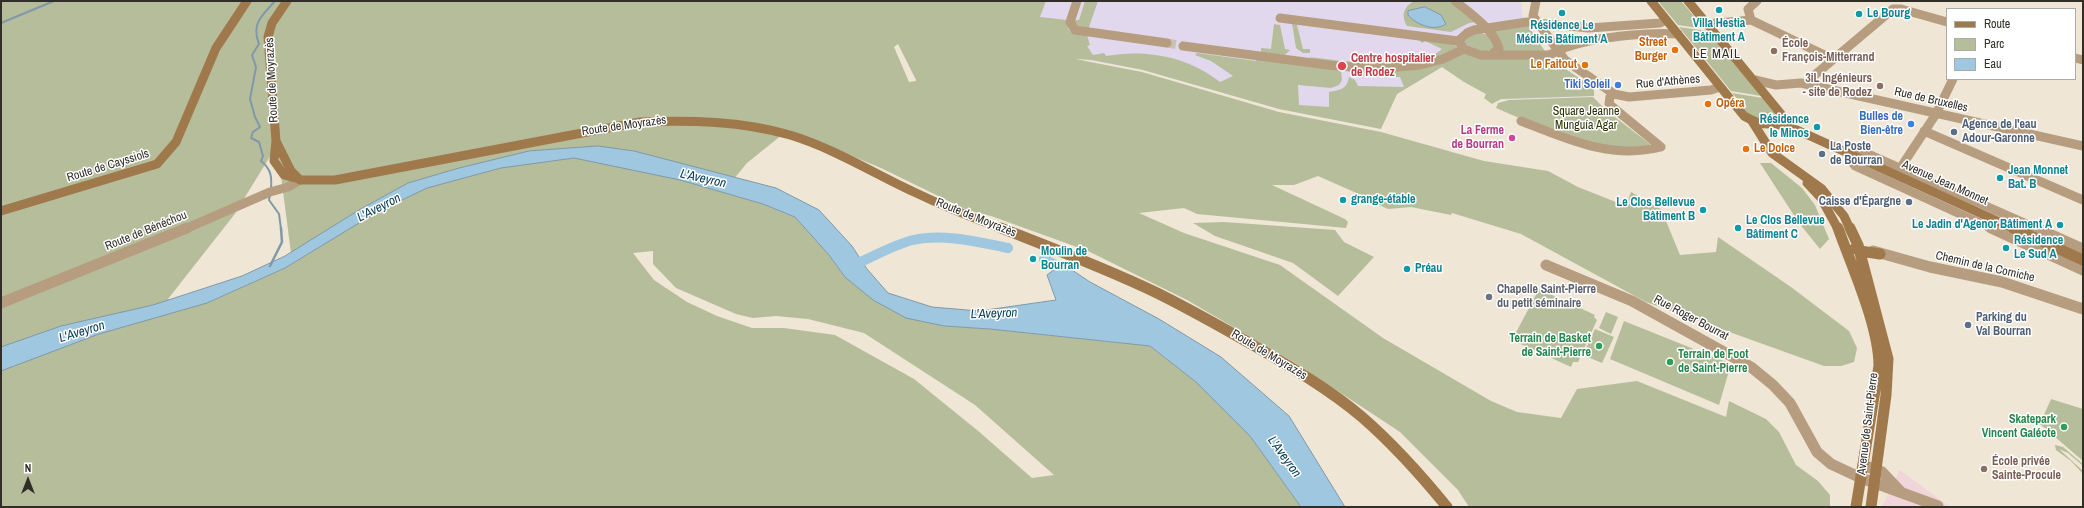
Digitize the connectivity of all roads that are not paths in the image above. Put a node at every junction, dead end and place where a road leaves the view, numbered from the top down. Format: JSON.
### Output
{"nodes":[{"id":1,"x":247,"y":1,"type":"edge"},
{"id":2,"x":287,"y":1,"type":"edge"},
{"id":3,"x":1077,"y":1,"type":"edge"},
{"id":4,"x":1455,"y":1,"type":"edge"},
{"id":5,"x":1536,"y":1,"type":"edge"},
{"id":6,"x":1651,"y":1,"type":"edge"},
{"id":7,"x":1688,"y":1,"type":"edge"},
{"id":8,"x":1757,"y":1,"type":"edge"},
{"id":9,"x":1280,"y":18,"type":"dead end"},
{"id":10,"x":1666,"y":20,"type":"junction"},
{"id":11,"x":1751,"y":20,"type":"junction"},
{"id":12,"x":1537,"y":22,"type":"junction"},
{"id":13,"x":1946,"y":22,"type":"edge"},
{"id":14,"x":1708,"y":24,"type":"junction"},
{"id":15,"x":1484,"y":28,"type":"junction"},
{"id":16,"x":1678,"y":34,"type":"junction"},
{"id":17,"x":1458,"y":41,"type":"junction"},
{"id":18,"x":1167,"y":43,"type":"tunnel mouth"},
{"id":19,"x":1183,"y":46,"type":"tunnel mouth"},
{"id":20,"x":1464,"y":49,"type":"junction"},
{"id":21,"x":1558,"y":53,"type":"junction"},
{"id":22,"x":1491,"y":55,"type":"junction"},
{"id":23,"x":1833,"y":59,"type":"junction"},
{"id":24,"x":1755,"y":80,"type":"junction"},
{"id":25,"x":1953,"y":80,"type":"edge"},
{"id":26,"x":1774,"y":85,"type":"junction"},
{"id":27,"x":1810,"y":85,"type":"junction"},
{"id":28,"x":1720,"y":87,"type":"junction"},
{"id":29,"x":1764,"y":92,"type":"junction"},
{"id":30,"x":1614,"y":94,"type":"junction"},
{"id":31,"x":1936,"y":114,"type":"junction"},
{"id":32,"x":1782,"y":116,"type":"junction"},
{"id":33,"x":1521,"y":121,"type":"dead end"},
{"id":34,"x":1752,"y":121,"type":"junction"},
{"id":35,"x":1773,"y":124,"type":"junction"},
{"id":36,"x":1796,"y":130,"type":"junction"},
{"id":37,"x":1924,"y":131,"type":"junction"},
{"id":38,"x":1764,"y":138,"type":"junction"},
{"id":39,"x":2083,"y":146,"type":"edge"},
{"id":40,"x":1854,"y":156,"type":"junction"},
{"id":41,"x":1901,"y":167,"type":"junction"},
{"id":42,"x":1796,"y":172,"type":"junction"},
{"id":43,"x":300,"y":180,"type":"junction"},
{"id":44,"x":2083,"y":200,"type":"edge"},
{"id":45,"x":1,"y":211,"type":"edge"},
{"id":46,"x":2083,"y":237,"type":"edge"},
{"id":47,"x":2077,"y":249,"type":"edge"},
{"id":48,"x":1853,"y":250,"type":"junction"},
{"id":49,"x":1880,"y":254,"type":"junction"},
{"id":50,"x":2083,"y":260,"type":"edge"},
{"id":51,"x":1546,"y":265,"type":"dead end"},
{"id":52,"x":2083,"y":270,"type":"edge"},
{"id":53,"x":1863,"y":272,"type":"junction"},
{"id":54,"x":1,"y":303,"type":"edge"},
{"id":55,"x":2083,"y":309,"type":"edge"},
{"id":56,"x":1863,"y":465,"type":"junction"},
{"id":57,"x":1875,"y":469,"type":"junction"},
{"id":58,"x":1861,"y":478,"type":"junction"},
{"id":59,"x":1874,"y":483,"type":"junction"},
{"id":60,"x":1904,"y":495,"type":"junction"},
{"id":61,"x":1938,"y":506,"type":"edge"},
{"id":62,"x":1447,"y":507,"type":"edge"},
{"id":63,"x":1856,"y":507,"type":"edge"},
{"id":64,"x":1871,"y":507,"type":"edge"}],
"edges":[{"from":1,"to":45,"type":"street","name":"Route de Cayssiols"},
{"from":2,"to":43,"type":"street","name":"Route de Moyrazès"},
{"from":3,"to":18,"type":"street"},
{"from":4,"to":15,"type":"street"},
{"from":5,"to":12,"type":"street"},
{"from":6,"to":10,"type":"street","name":"Avenue de Saint-Pierre"},
{"from":7,"to":14,"type":"street","name":"Avenue Jean Monnet"},
{"from":8,"to":11,"type":"street"},
{"from":9,"to":17,"type":"street"},
{"from":10,"to":12,"type":"street"},
{"from":10,"to":16,"type":"street","name":"Avenue de Saint-Pierre"},
{"from":11,"to":14,"type":"street"},
{"from":11,"to":23,"type":"street"},
{"from":12,"to":15,"type":"street"},
{"from":12,"to":21,"type":"street","name":"Rue d'Athènes"},
{"from":13,"to":23,"type":"street"},
{"from":14,"to":24,"type":"street","name":"Avenue Jean Monnet"},
{"from":15,"to":17,"type":"street"},
{"from":15,"to":22,"type":"street"},
{"from":16,"to":21,"type":"street"},
{"from":16,"to":28,"type":"street","name":"Avenue de Saint-Pierre"},
{"from":17,"to":20,"type":"street"},
{"from":19,"to":20,"type":"street"},
{"from":20,"to":22,"type":"street"},
{"from":21,"to":22,"type":"street"},
{"from":21,"to":30,"type":"street","name":"Rue d'Athènes"},
{"from":23,"to":27,"type":"street"},
{"from":24,"to":26,"type":"street","name":"Rue de Bruxelles"},
{"from":24,"to":29,"type":"street","name":"Avenue Jean Monnet"},
{"from":25,"to":31,"type":"street"},
{"from":26,"to":27,"type":"street","name":"Rue de Bruxelles"},
{"from":26,"to":29,"type":"street","name":"Rue de Bruxelles"},
{"from":27,"to":31,"type":"street","name":"Rue de Bruxelles"},
{"from":28,"to":30,"type":"street","name":"Rue d'Athènes"},
{"from":28,"to":34,"type":"street","name":"Avenue de Saint-Pierre"},
{"from":29,"to":32,"type":"street","name":"Avenue Jean Monnet"},
{"from":30,"to":33,"type":"street"},
{"from":31,"to":37,"type":"street"},
{"from":31,"to":39,"type":"street","name":"Rue de Bruxelles"},
{"from":32,"to":35,"type":"street"},
{"from":32,"to":36,"type":"street","name":"Avenue Jean Monnet"},
{"from":34,"to":35,"type":"street","name":"Avenue Jean Monnet"},
{"from":34,"to":38,"type":"street","name":"Avenue de Saint-Pierre"},
{"from":35,"to":36,"type":"street","name":"Avenue Jean Monnet"},
{"from":35,"to":38,"type":"street"},
{"from":36,"to":40,"type":"street","name":"Avenue Jean Monnet"},
{"from":37,"to":41,"type":"street"},
{"from":37,"to":44,"type":"street"},
{"from":38,"to":42,"type":"street","name":"Avenue de Saint-Pierre"},
{"from":40,"to":41,"type":"street"},
{"from":40,"to":47,"type":"street","name":"Avenue Jean Monnet"},
{"from":40,"to":52,"type":"street"},
{"from":41,"to":47,"type":"street"},
{"from":42,"to":48,"type":"street","name":"Avenue de Saint-Pierre"},
{"from":42,"to":48,"type":"street","name":"Avenue de Saint-Pierre"},
{"from":43,"to":54,"type":"street","name":"Route de Bénéchou"},
{"from":43,"to":62,"type":"street","name":"Route de Moyrazès"},
{"from":46,"to":47,"type":"street"},
{"from":47,"to":50,"type":"street","name":"Avenue Jean Monnet"},
{"from":48,"to":49,"type":"street"},
{"from":48,"to":53,"type":"street","name":"Avenue de Saint-Pierre"},
{"from":48,"to":56,"type":"street","name":"Avenue de Saint-Pierre"},
{"from":49,"to":53,"type":"street"},
{"from":49,"to":55,"type":"street","name":"Chemin de la Corniche"},
{"from":51,"to":58,"type":"street","name":"Rue Roger Bourrat"},
{"from":53,"to":57,"type":"street","name":"Avenue de Saint-Pierre"},
{"from":56,"to":57,"type":"street"},
{"from":56,"to":58,"type":"street","name":"Avenue de Saint-Pierre"},
{"from":57,"to":59,"type":"street","name":"Avenue de Saint-Pierre"},
{"from":57,"to":60,"type":"street"},
{"from":58,"to":59,"type":"street","name":"Rue Roger Bourrat"},
{"from":58,"to":63,"type":"street","name":"Avenue de Saint-Pierre"},
{"from":59,"to":60,"type":"street","name":"Rue Roger Bourrat"},
{"from":59,"to":64,"type":"street","name":"Avenue de Saint-Pierre"},
{"from":60,"to":61,"type":"street","name":"Rue Roger Bourrat"}]}
